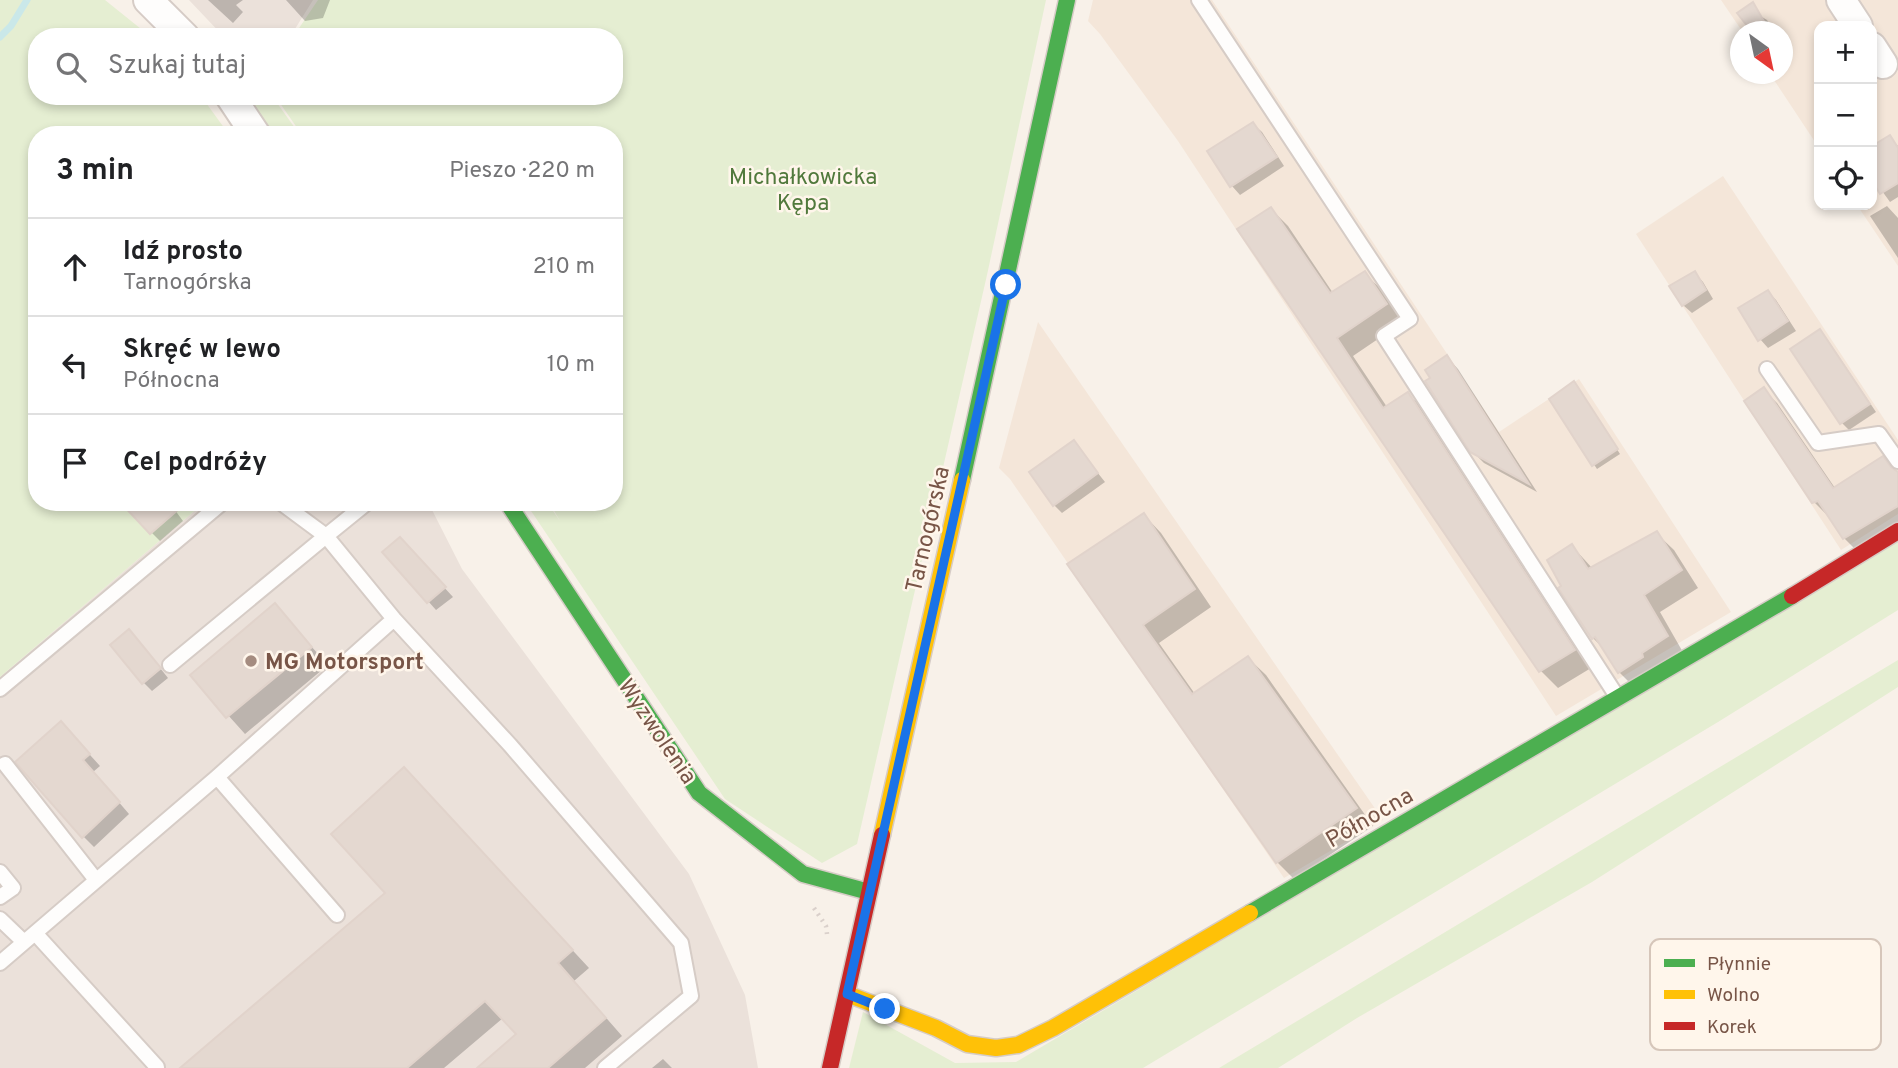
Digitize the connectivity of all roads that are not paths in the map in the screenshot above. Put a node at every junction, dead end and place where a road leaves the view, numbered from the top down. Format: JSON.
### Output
{"nodes":[{"id":1,"x":148,"y":0,"type":"edge"},
{"id":2,"x":1067,"y":0,"type":"edge"},
{"id":3,"x":1199,"y":0,"type":"edge"},
{"id":4,"x":1841,"y":0,"type":"edge"},
{"id":5,"x":1855,"y":21,"type":"edge"},
{"id":6,"x":176,"y":28,"type":"edge"},
{"id":7,"x":236,"y":105,"type":"edge"},
{"id":8,"x":250,"y":126,"type":"edge"},
{"id":9,"x":1767,"y":369,"type":"dead end"},
{"id":10,"x":1898,"y":461,"type":"edge"},
{"id":11,"x":212,"y":511,"type":"edge"},
{"id":12,"x":292,"y":511,"type":"edge"},
{"id":13,"x":357,"y":511,"type":"edge"},
{"id":14,"x":513,"y":511,"type":"edge"},
{"id":15,"x":1898,"y":531,"type":"edge"},
{"id":16,"x":326,"y":536,"type":"junction"},
{"id":17,"x":394,"y":619,"type":"junction"},
{"id":18,"x":170,"y":665,"type":"dead end"},
{"id":19,"x":0,"y":689,"type":"edge"},
{"id":20,"x":1618,"y":698,"type":"junction"},
{"id":21,"x":5,"y":764,"type":"dead end"},
{"id":22,"x":217,"y":777,"type":"junction"},
{"id":23,"x":0,"y":872,"type":"edge"},
{"id":24,"x":96,"y":880,"type":"junction"},
{"id":25,"x":869,"y":892,"type":"junction"},
{"id":26,"x":0,"y":897,"type":"edge"},
{"id":27,"x":337,"y":915,"type":"dead end"},
{"id":28,"x":0,"y":919,"type":"edge"},
{"id":29,"x":29,"y":938,"type":"junction"},
{"id":30,"x":0,"y":962,"type":"edge"},
{"id":31,"x":847,"y":994,"type":"junction"},
{"id":32,"x":156,"y":1067,"type":"edge"},
{"id":33,"x":604,"y":1068,"type":"edge"},
{"id":34,"x":830,"y":1068,"type":"edge"}],
"edges":[{"from":1,"to":6,"type":"street"},
{"from":2,"to":25,"type":"street","name":"Tarnogórska"},
{"from":3,"to":20,"type":"lane"},
{"from":4,"to":5,"type":"street"},
{"from":7,"to":8,"type":"street"},
{"from":9,"to":10,"type":"lane"},
{"from":11,"to":19,"type":"lane"},
{"from":12,"to":16,"type":"lane"},
{"from":13,"to":16,"type":"lane"},
{"from":14,"to":25,"type":"street","name":"Wyzwolenia"},
{"from":15,"to":20,"type":"street","name":"Północna"},
{"from":16,"to":17,"type":"lane"},
{"from":16,"to":18,"type":"lane"},
{"from":17,"to":22,"type":"lane"},
{"from":17,"to":33,"type":"lane"},
{"from":20,"to":31,"type":"street","name":"Północna"},
{"from":21,"to":24,"type":"lane"},
{"from":22,"to":24,"type":"lane"},
{"from":22,"to":27,"type":"lane"},
{"from":23,"to":26,"type":"lane"},
{"from":24,"to":29,"type":"lane"},
{"from":25,"to":31,"type":"street","name":"Tarnogórska"},
{"from":28,"to":29,"type":"lane"},
{"from":29,"to":30,"type":"lane"},
{"from":29,"to":32,"type":"lane"},
{"from":31,"to":34,"type":"street","name":"Tarnogórska"}]}
